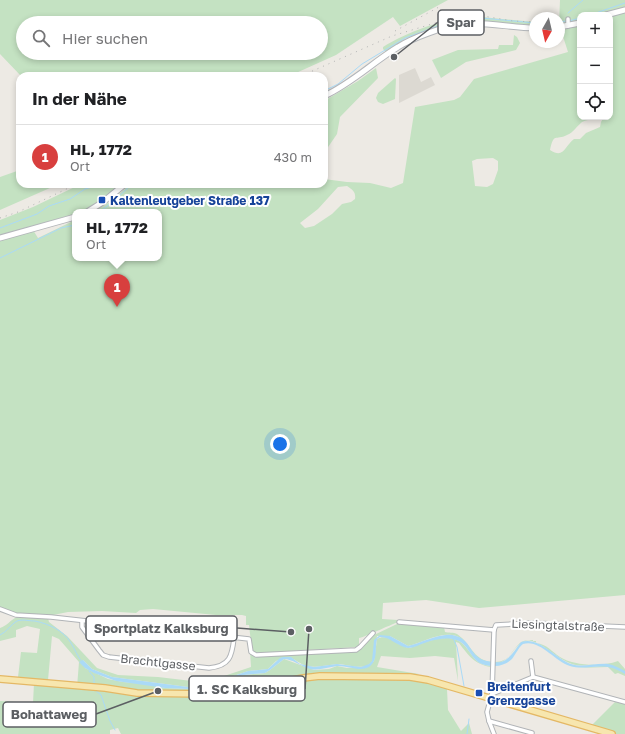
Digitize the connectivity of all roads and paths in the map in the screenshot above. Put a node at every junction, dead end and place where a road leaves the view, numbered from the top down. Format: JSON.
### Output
{"nodes":[{"id":1,"x":625,"y":10,"type":"edge"},
{"id":2,"x":613,"y":13,"type":"edge"},
{"id":3,"x":577,"y":22,"type":"edge"},
{"id":4,"x":565,"y":24,"type":"edge"},
{"id":5,"x":529,"y":28,"type":"edge"},
{"id":6,"x":328,"y":94,"type":"edge"},
{"id":7,"x":120,"y":188,"type":"edge"},
{"id":8,"x":92,"y":209,"type":"edge"},
{"id":9,"x":72,"y":218,"type":"edge"},
{"id":10,"x":0,"y":238,"type":"edge"},
{"id":11,"x":0,"y":609,"type":"edge"},
{"id":12,"x":82,"y":621,"type":"junction"},
{"id":13,"x":399,"y":622,"type":"dead end"},
{"id":14,"x":625,"y":627,"type":"edge"},
{"id":15,"x":494,"y":630,"type":"junction"},
{"id":16,"x":373,"y":633,"type":"dead end"},
{"id":17,"x":234,"y":638,"type":"junction"},
{"id":18,"x":531,"y":661,"type":"dead end"},
{"id":19,"x":533,"y":677,"type":"junction"},
{"id":20,"x":0,"y":679,"type":"edge"},
{"id":21,"x":491,"y":696,"type":"junction"},
{"id":22,"x":625,"y":702,"type":"edge"},
{"id":23,"x":489,"y":721,"type":"junction"},
{"id":24,"x":532,"y":733,"type":"dead end"},
{"id":25,"x":494,"y":734,"type":"edge"},
{"id":26,"x":612,"y":734,"type":"edge"}],
"edges":[{"from":1,"to":2,"type":"main road"},
{"from":3,"to":4,"type":"main road"},
{"from":5,"to":6,"type":"main road"},
{"from":7,"to":8,"type":"main road"},
{"from":9,"to":10,"type":"main road"},
{"from":11,"to":12,"type":"street"},
{"from":12,"to":17,"type":"street"},
{"from":12,"to":17,"type":"street","name":"Brachtlgasse"},
{"from":13,"to":15,"type":"street"},
{"from":14,"to":15,"type":"street","name":"Liesingtalstraße"},
{"from":15,"to":21,"type":"street"},
{"from":16,"to":17,"type":"street"},
{"from":18,"to":19,"type":"street"},
{"from":19,"to":21,"type":"street"},
{"from":19,"to":22,"type":"street"},
{"from":20,"to":21,"type":"main road"},
{"from":21,"to":23,"type":"street"},
{"from":21,"to":26,"type":"main road"},
{"from":23,"to":24,"type":"street"},
{"from":23,"to":25,"type":"street"}]}
